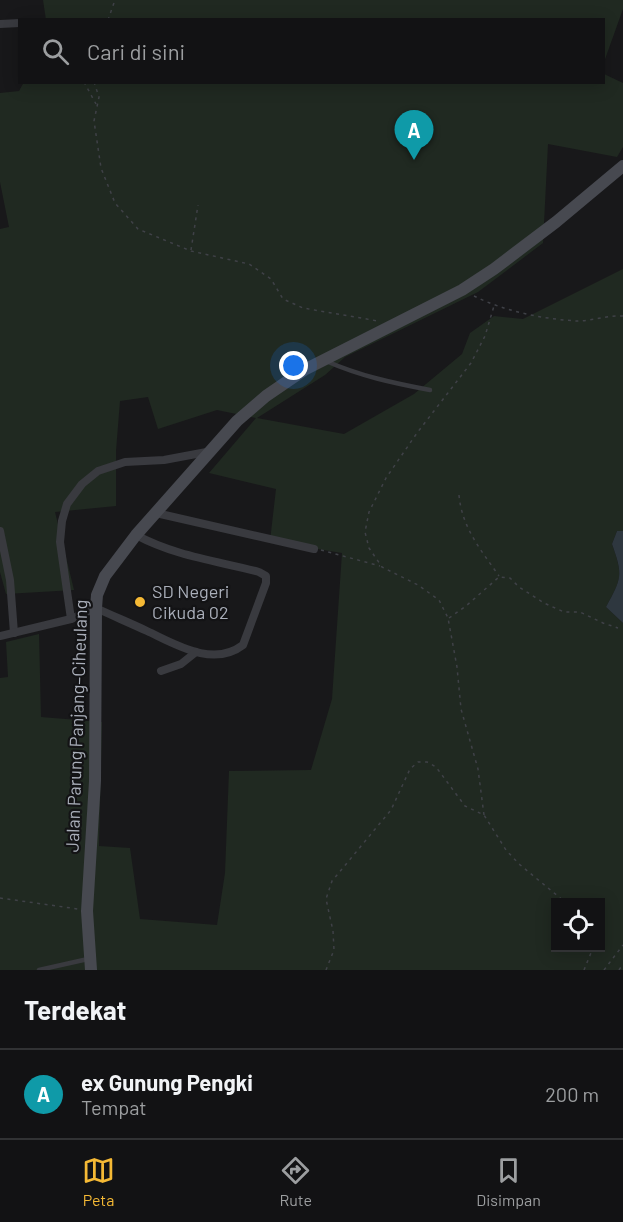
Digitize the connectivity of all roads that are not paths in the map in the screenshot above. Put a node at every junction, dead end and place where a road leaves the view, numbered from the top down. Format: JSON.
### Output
{"nodes":[{"id":1,"x":18,"y":23,"type":"edge"},
{"id":2,"x":0,"y":24,"type":"edge"},
{"id":3,"x":623,"y":166,"type":"edge"},
{"id":4,"x":323,"y":360,"type":"junction"},
{"id":5,"x":430,"y":390,"type":"dead end"},
{"id":6,"x":212,"y":451,"type":"junction"},
{"id":7,"x":156,"y":513,"type":"junction"},
{"id":8,"x":0,"y":531,"type":"edge"},
{"id":9,"x":136,"y":535,"type":"junction"},
{"id":10,"x":314,"y":549,"type":"road end"},
{"id":11,"x":96,"y":608,"type":"junction"},
{"id":12,"x":71,"y":619,"type":"junction"},
{"id":13,"x":14,"y":633,"type":"junction"},
{"id":14,"x":0,"y":636,"type":"edge"},
{"id":15,"x":196,"y":652,"type":"junction"},
{"id":16,"x":161,"y":671,"type":"dead end"},
{"id":17,"x":91,"y":964,"type":"edge"},
{"id":18,"x":39,"y":970,"type":"edge"}],
"edges":[{"from":1,"to":2,"type":"street"},
{"from":3,"to":4,"type":"street","name":"Jalan Parung Panjang–Ciheulang"},
{"from":4,"to":5,"type":"lane"},
{"from":4,"to":6,"type":"street","name":"Jalan Parung Panjang–Ciheulang"},
{"from":6,"to":7,"type":"street","name":"Jalan Parung Panjang–Ciheulang"},
{"from":6,"to":12,"type":"street"},
{"from":7,"to":9,"type":"street","name":"Jalan Parung Panjang–Ciheulang"},
{"from":7,"to":10,"type":"street"},
{"from":8,"to":13,"type":"street"},
{"from":9,"to":11,"type":"street","name":"Jalan Parung Panjang–Ciheulang"},
{"from":9,"to":15,"type":"street"},
{"from":11,"to":12,"type":"street"},
{"from":11,"to":15,"type":"street"},
{"from":11,"to":17,"type":"street","name":"Jalan Parung Panjang–Ciheulang"},
{"from":12,"to":13,"type":"street"},
{"from":13,"to":14,"type":"street"},
{"from":15,"to":16,"type":"street"},
{"from":17,"to":18,"type":"lane"}]}
